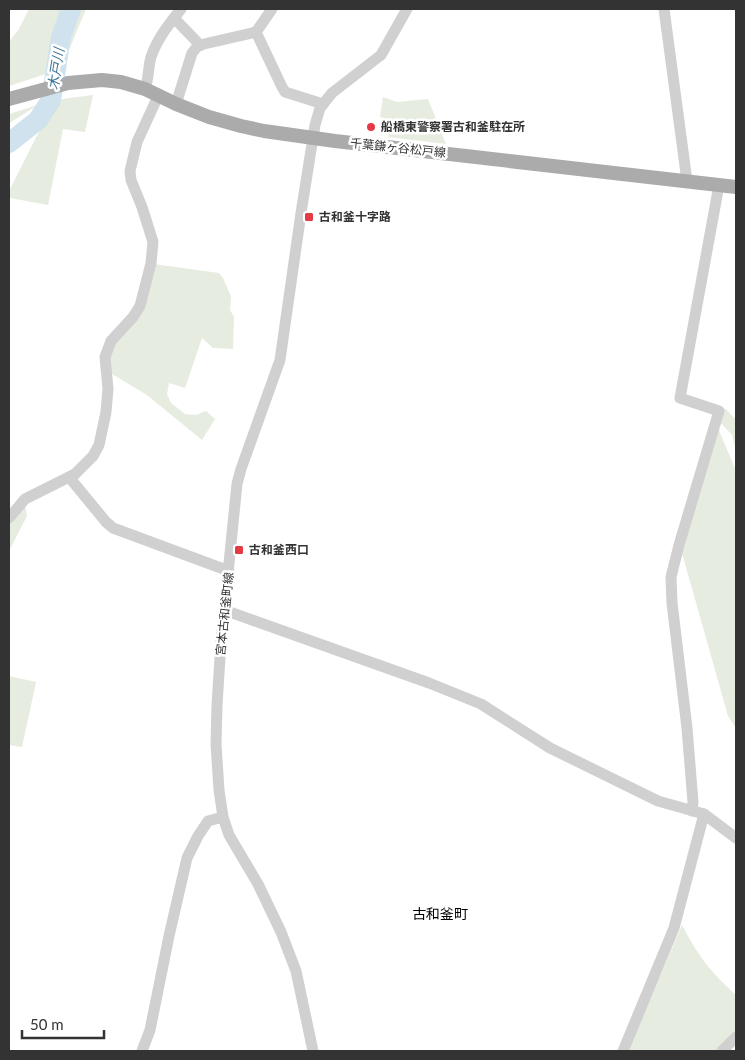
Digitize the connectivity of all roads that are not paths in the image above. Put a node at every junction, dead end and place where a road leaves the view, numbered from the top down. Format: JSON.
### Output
{"nodes":[{"id":1,"x":272,"y":9,"type":"edge"},
{"id":2,"x":407,"y":9,"type":"edge"},
{"id":3,"x":664,"y":9,"type":"edge"},
{"id":4,"x":177,"y":14,"type":"edge"},
{"id":5,"x":256,"y":32,"type":"junction"},
{"id":6,"x":200,"y":45,"type":"junction"},
{"id":7,"x":145,"y":88,"type":"junction"},
{"id":8,"x":159,"y":94,"type":"junction"},
{"id":9,"x":9,"y":99,"type":"edge"},
{"id":10,"x":176,"y":104,"type":"junction"},
{"id":11,"x":323,"y":104,"type":"junction"},
{"id":12,"x":313,"y":138,"type":"junction"},
{"id":13,"x":687,"y":181,"type":"junction"},
{"id":14,"x":719,"y":184,"type":"junction"},
{"id":15,"x":736,"y":187,"type":"edge"},
{"id":16,"x":69,"y":478,"type":"junction"},
{"id":17,"x":9,"y":518,"type":"edge"},
{"id":18,"x":229,"y":572,"type":"junction"},
{"id":19,"x":224,"y":610,"type":"junction"},
{"id":20,"x":692,"y":811,"type":"junction"},
{"id":21,"x":704,"y":814,"type":"junction"},
{"id":22,"x":223,"y":817,"type":"junction"},
{"id":23,"x":736,"y":838,"type":"edge"},
{"id":24,"x":736,"y":1037,"type":"edge"},
{"id":25,"x":142,"y":1051,"type":"edge"},
{"id":26,"x":313,"y":1051,"type":"edge"},
{"id":27,"x":623,"y":1051,"type":"edge"},
{"id":28,"x":722,"y":1051,"type":"edge"}],
"edges":[{"from":1,"to":5,"type":"street"},
{"from":2,"to":11,"type":"street"},
{"from":3,"to":13,"type":"street"},
{"from":4,"to":6,"type":"street"},
{"from":4,"to":7,"type":"street"},
{"from":5,"to":6,"type":"street"},
{"from":5,"to":11,"type":"street"},
{"from":6,"to":10,"type":"street"},
{"from":7,"to":8,"type":"main road","name":"千葉鎌ヶ谷松戸線"},
{"from":7,"to":9,"type":"main road","name":"千葉鎌ヶ谷松戸線"},
{"from":8,"to":10,"type":"main road","name":"千葉鎌ヶ谷松戸線"},
{"from":8,"to":16,"type":"street"},
{"from":10,"to":12,"type":"main road","name":"千葉鎌ヶ谷松戸線"},
{"from":11,"to":12,"type":"street","name":"宮本古和釜町線"},
{"from":12,"to":13,"type":"main road","name":"千葉鎌ヶ谷松戸線"},
{"from":12,"to":18,"type":"street","name":"宮本古和釜町線"},
{"from":13,"to":14,"type":"main road","name":"千葉鎌ヶ谷松戸線"},
{"from":14,"to":15,"type":"main road","name":"千葉鎌ヶ谷松戸線"},
{"from":14,"to":20,"type":"street"},
{"from":16,"to":17,"type":"street"},
{"from":16,"to":18,"type":"street"},
{"from":18,"to":19,"type":"street","name":"宮本古和釜町線"},
{"from":19,"to":20,"type":"street"},
{"from":19,"to":22,"type":"street","name":"宮本古和釜町線"},
{"from":20,"to":21,"type":"street"},
{"from":21,"to":23,"type":"street"},
{"from":21,"to":27,"type":"street"},
{"from":22,"to":25,"type":"street"},
{"from":22,"to":26,"type":"street","name":"宮本古和釜町線"},
{"from":24,"to":28,"type":"street"}]}
